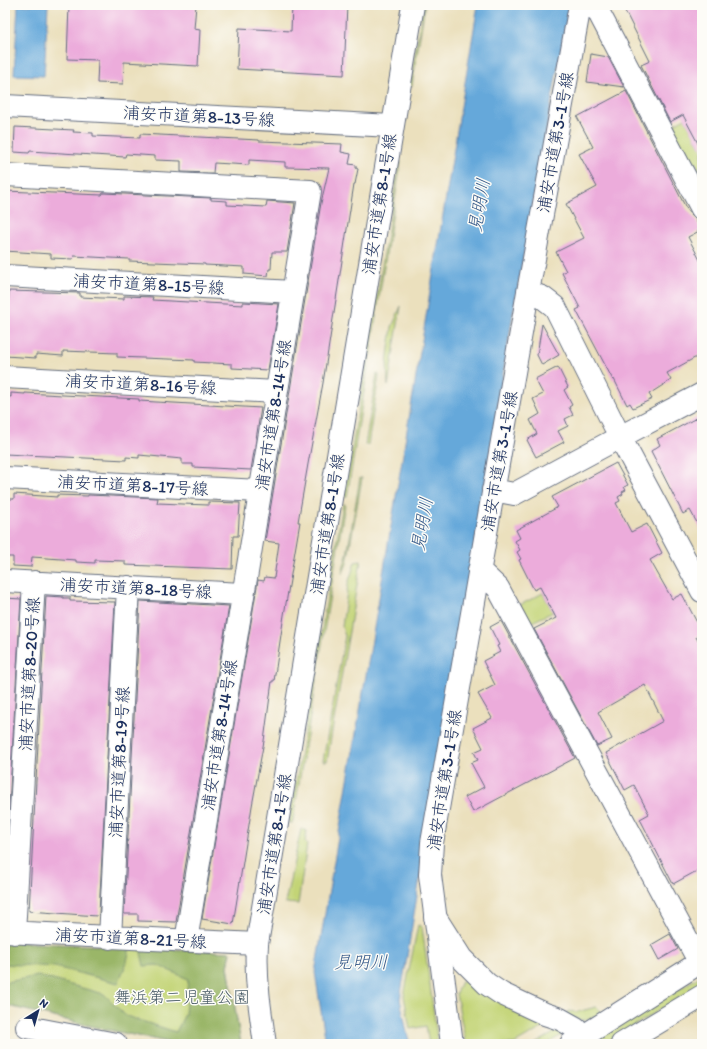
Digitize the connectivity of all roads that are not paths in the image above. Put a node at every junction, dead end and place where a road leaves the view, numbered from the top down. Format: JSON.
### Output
{"nodes":[{"id":1,"x":413,"y":5,"type":"edge"},
{"id":2,"x":580,"y":5,"type":"edge"},
{"id":3,"x":590,"y":5,"type":"edge"},
{"id":4,"x":5,"y":106,"type":"edge"},
{"id":5,"x":392,"y":126,"type":"junction"},
{"id":6,"x":5,"y":175,"type":"edge"},
{"id":7,"x":702,"y":209,"type":"edge"},
{"id":8,"x":5,"y":276,"type":"edge"},
{"id":9,"x":293,"y":292,"type":"junction"},
{"id":10,"x":528,"y":292,"type":"junction"},
{"id":11,"x":5,"y":377,"type":"edge"},
{"id":12,"x":276,"y":392,"type":"junction"},
{"id":13,"x":702,"y":394,"type":"edge"},
{"id":14,"x":620,"y":437,"type":"junction"},
{"id":15,"x":5,"y":478,"type":"edge"},
{"id":16,"x":494,"y":490,"type":"junction"},
{"id":17,"x":260,"y":491,"type":"junction"},
{"id":18,"x":480,"y":570,"type":"junction"},
{"id":19,"x":5,"y":581,"type":"edge"},
{"id":20,"x":34,"y":582,"type":"junction"},
{"id":21,"x":128,"y":587,"type":"junction"},
{"id":22,"x":702,"y":591,"type":"edge"},
{"id":23,"x":242,"y":594,"type":"junction"},
{"id":24,"x":435,"y":917,"type":"junction"},
{"id":25,"x":10,"y":932,"type":"edge"},
{"id":26,"x":110,"y":938,"type":"junction"},
{"id":27,"x":186,"y":941,"type":"junction"},
{"id":28,"x":257,"y":944,"type":"junction"},
{"id":29,"x":701,"y":962,"type":"edge"},
{"id":30,"x":702,"y":996,"type":"edge"},
{"id":31,"x":27,"y":1027,"type":"dead end"},
{"id":32,"x":577,"y":1041,"type":"edge"},
{"id":33,"x":116,"y":1044,"type":"edge"},
{"id":34,"x":265,"y":1044,"type":"edge"},
{"id":35,"x":452,"y":1044,"type":"edge"},
{"id":36,"x":622,"y":1044,"type":"edge"}],
"edges":[{"from":1,"to":5,"type":"street","name":"浦安市道第8-1号線"},
{"from":2,"to":10,"type":"street","name":"浦安市道第3-1号線"},
{"from":3,"to":7,"type":"street"},
{"from":4,"to":5,"type":"street","name":"浦安市道第8-13号線"},
{"from":5,"to":28,"type":"street","name":"浦安市道第8-1号線"},
{"from":6,"to":9,"type":"street","name":"浦安市道第8-14号線"},
{"from":8,"to":9,"type":"street","name":"浦安市道第8-15号線"},
{"from":9,"to":12,"type":"street","name":"浦安市道第8-14号線"},
{"from":10,"to":14,"type":"street"},
{"from":10,"to":16,"type":"street","name":"浦安市道第3-1号線"},
{"from":11,"to":12,"type":"street","name":"浦安市道第8-16号線"},
{"from":12,"to":17,"type":"street","name":"浦安市道第8-14号線"},
{"from":13,"to":14,"type":"street"},
{"from":14,"to":16,"type":"street"},
{"from":14,"to":22,"type":"street"},
{"from":15,"to":17,"type":"street","name":"浦安市道第8-17号線"},
{"from":16,"to":18,"type":"street","name":"浦安市道第3-1号線"},
{"from":17,"to":23,"type":"street","name":"浦安市道第8-14号線"},
{"from":18,"to":24,"type":"street","name":"浦安市道第3-1号線"},
{"from":18,"to":29,"type":"street"},
{"from":19,"to":20,"type":"street","name":"浦安市道第8-18号線"},
{"from":20,"to":21,"type":"street","name":"浦安市道第8-18号線"},
{"from":20,"to":25,"type":"street","name":"浦安市道第8-20号線"},
{"from":21,"to":23,"type":"street","name":"浦安市道第8-18号線"},
{"from":21,"to":26,"type":"street","name":"浦安市道第8-19号線"},
{"from":23,"to":27,"type":"street","name":"浦安市道第8-14号線"},
{"from":24,"to":32,"type":"street"},
{"from":24,"to":35,"type":"street","name":"浦安市道第3-1号線"},
{"from":25,"to":26,"type":"street","name":"浦安市道第8-21号線"},
{"from":26,"to":27,"type":"street","name":"浦安市道第8-21号線"},
{"from":27,"to":28,"type":"street","name":"浦安市道第8-21号線"},
{"from":28,"to":34,"type":"street","name":"浦安市道第8-1号線"},
{"from":29,"to":32,"type":"street"},
{"from":30,"to":36,"type":"street"},
{"from":31,"to":33,"type":"street"}]}
